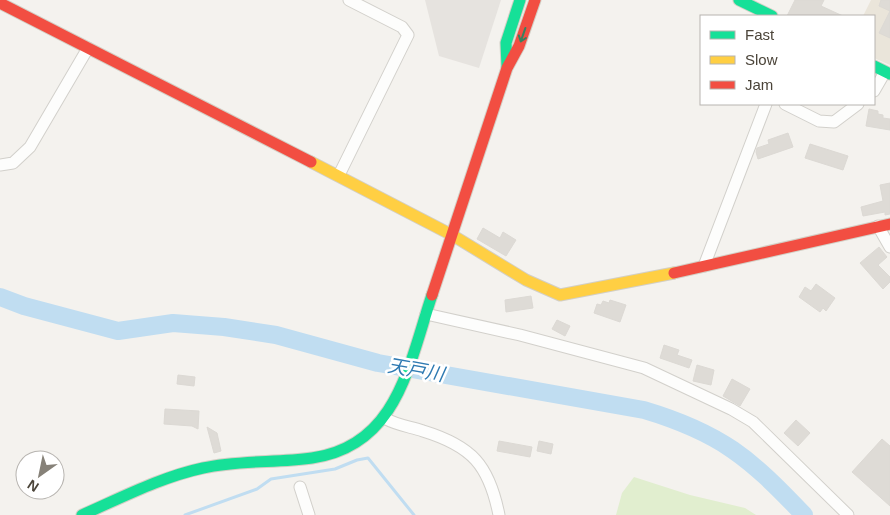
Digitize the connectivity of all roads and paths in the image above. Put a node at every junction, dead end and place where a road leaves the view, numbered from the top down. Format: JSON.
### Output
{"nodes":[{"id":1,"x":349,"y":0,"type":"edge"},
{"id":2,"x":520,"y":0,"type":"edge"},
{"id":3,"x":535,"y":0,"type":"edge"},
{"id":4,"x":739,"y":0,"type":"edge"},
{"id":5,"x":0,"y":3,"type":"edge"},
{"id":6,"x":770,"y":15,"type":"edge"},
{"id":7,"x":88,"y":48,"type":"junction"},
{"id":8,"x":875,"y":66,"type":"edge"},
{"id":9,"x":507,"y":68,"type":"junction"},
{"id":10,"x":888,"y":73,"type":"edge"},
{"id":11,"x":875,"y":90,"type":"edge"},
{"id":12,"x":766,"y":105,"type":"edge"},
{"id":13,"x":787,"y":105,"type":"edge"},
{"id":14,"x":857,"y":105,"type":"edge"},
{"id":15,"x":0,"y":165,"type":"edge"},
{"id":16,"x":339,"y":175,"type":"junction"},
{"id":17,"x":890,"y":224,"type":"edge"},
{"id":18,"x":878,"y":226,"type":"junction"},
{"id":19,"x":452,"y":234,"type":"junction"},
{"id":20,"x":890,"y":247,"type":"edge"},
{"id":21,"x":704,"y":266,"type":"junction"},
{"id":22,"x":425,"y":320,"type":"junction"},
{"id":23,"x":386,"y":419,"type":"junction"},
{"id":24,"x":300,"y":487,"type":"dead end"},
{"id":25,"x":82,"y":515,"type":"edge"},
{"id":26,"x":309,"y":515,"type":"edge"},
{"id":27,"x":499,"y":515,"type":"edge"},
{"id":28,"x":848,"y":515,"type":"edge"}],
"edges":[{"from":1,"to":16,"type":"street"},
{"from":2,"to":9,"type":"street"},
{"from":3,"to":9,"type":"street","one_way":true},
{"from":4,"to":6,"type":"street"},
{"from":5,"to":7,"type":"street"},
{"from":7,"to":15,"type":"street"},
{"from":7,"to":16,"type":"street"},
{"from":8,"to":10,"type":"street"},
{"from":9,"to":19,"type":"street"},
{"from":10,"to":11,"type":"street"},
{"from":12,"to":21,"type":"street"},
{"from":13,"to":14,"type":"street"},
{"from":16,"to":19,"type":"street"},
{"from":17,"to":18,"type":"street"},
{"from":18,"to":20,"type":"street"},
{"from":18,"to":21,"type":"street"},
{"from":19,"to":21,"type":"street"},
{"from":19,"to":22,"type":"street"},
{"from":22,"to":23,"type":"street"},
{"from":22,"to":28,"type":"street"},
{"from":23,"to":25,"type":"street"},
{"from":23,"to":27,"type":"street"},
{"from":24,"to":26,"type":"street"}]}
